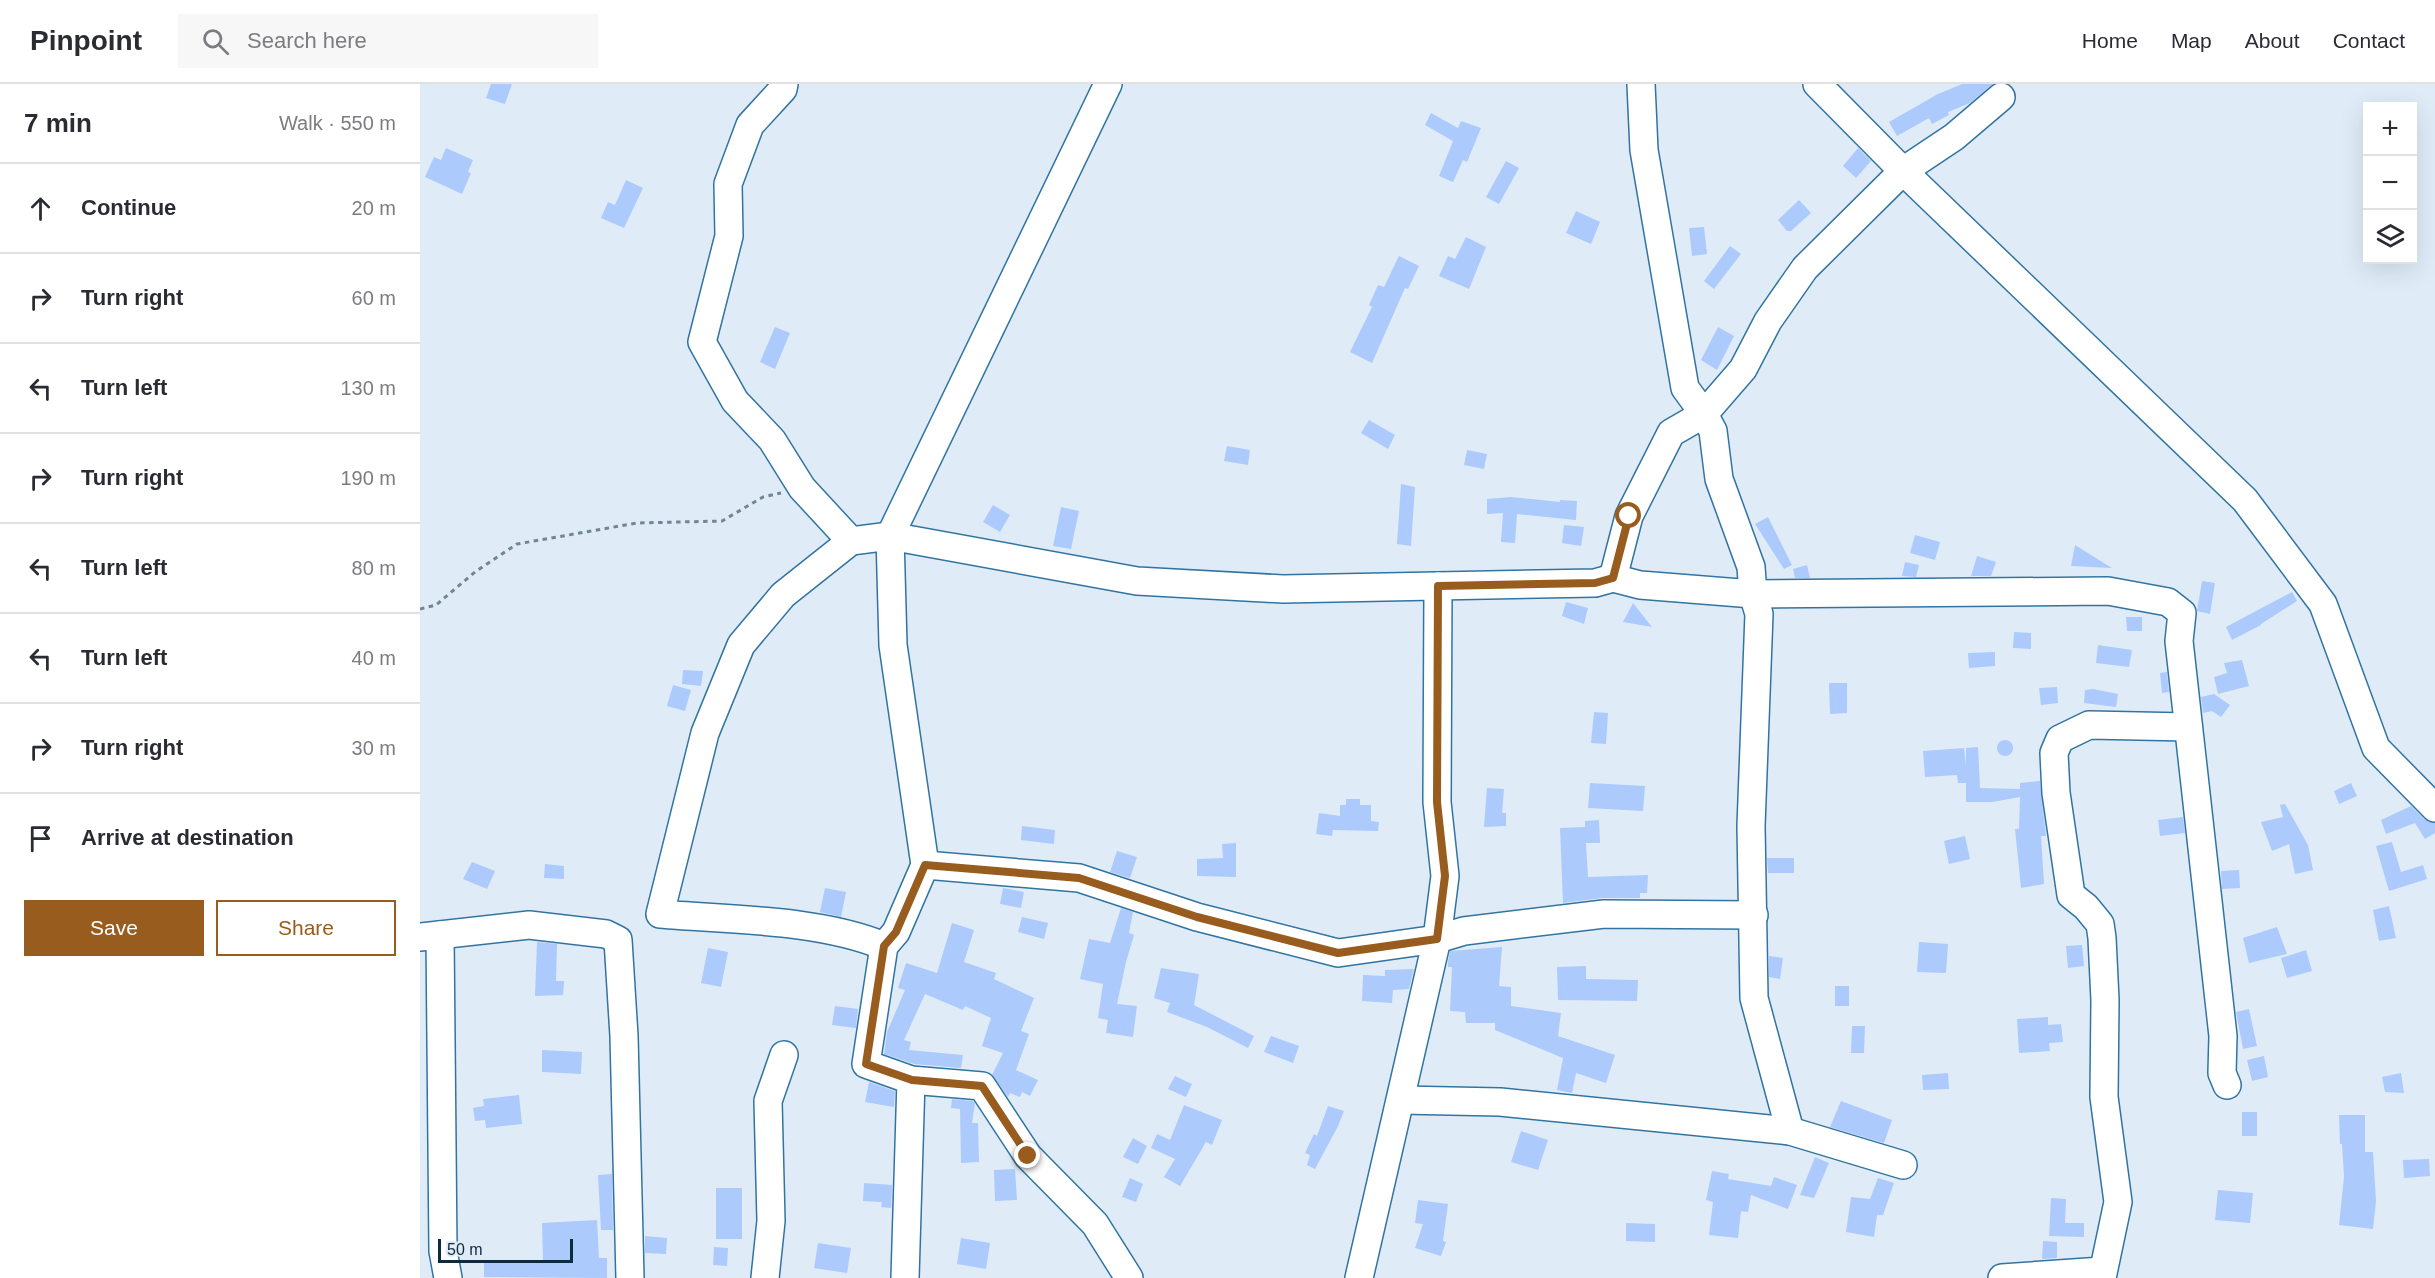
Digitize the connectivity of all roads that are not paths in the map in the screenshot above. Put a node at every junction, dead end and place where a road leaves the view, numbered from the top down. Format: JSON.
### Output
{"nodes":[{"id":1,"x":784,"y":84,"type":"edge"},
{"id":2,"x":1108,"y":84,"type":"edge"},
{"id":3,"x":1641,"y":84,"type":"edge"},
{"id":4,"x":1817,"y":84,"type":"edge"},
{"id":5,"x":2001,"y":97,"type":"dead end"},
{"id":6,"x":1903,"y":171,"type":"junction"},
{"id":7,"x":1704,"y":414,"type":"junction"},
{"id":8,"x":890,"y":536,"type":"junction"},
{"id":9,"x":851,"y":541,"type":"junction"},
{"id":10,"x":1613,"y":578,"type":"junction"},
{"id":11,"x":1438,"y":586,"type":"junction"},
{"id":12,"x":1753,"y":594,"type":"junction"},
{"id":13,"x":2188,"y":727,"type":"junction"},
{"id":14,"x":2435,"y":808,"type":"edge"},
{"id":15,"x":925,"y":865,"type":"junction"},
{"id":16,"x":1754,"y":915,"type":"junction"},
{"id":17,"x":430,"y":936,"type":"edge"},
{"id":18,"x":1437,"y":939,"type":"junction"},
{"id":19,"x":884,"y":946,"type":"junction"},
{"id":20,"x":784,"y":1055,"type":"dead end"},
{"id":21,"x":912,"y":1080,"type":"junction"},
{"id":22,"x":2227,"y":1084,"type":"dead end"},
{"id":23,"x":1401,"y":1100,"type":"junction"},
{"id":24,"x":1790,"y":1131,"type":"junction"},
{"id":25,"x":1903,"y":1165,"type":"dead end"},
{"id":26,"x":2102,"y":1274,"type":"edge"},
{"id":27,"x":448,"y":1278,"type":"edge"},
{"id":28,"x":630,"y":1278,"type":"edge"},
{"id":29,"x":765,"y":1278,"type":"edge"},
{"id":30,"x":905,"y":1278,"type":"edge"},
{"id":31,"x":1129,"y":1278,"type":"edge"},
{"id":32,"x":1359,"y":1278,"type":"edge"},
{"id":33,"x":2002,"y":1278,"type":"edge"}],
"edges":[{"from":1,"to":9,"type":"street"},
{"from":2,"to":8,"type":"street"},
{"from":3,"to":7,"type":"street"},
{"from":4,"to":6,"type":"street"},
{"from":5,"to":6,"type":"street"},
{"from":6,"to":7,"type":"street"},
{"from":6,"to":14,"type":"street"},
{"from":7,"to":10,"type":"street"},
{"from":7,"to":12,"type":"street"},
{"from":8,"to":9,"type":"street"},
{"from":8,"to":11,"type":"street"},
{"from":8,"to":15,"type":"street"},
{"from":9,"to":19,"type":"street"},
{"from":10,"to":11,"type":"street"},
{"from":10,"to":12,"type":"street"},
{"from":11,"to":18,"type":"street"},
{"from":12,"to":13,"type":"street"},
{"from":12,"to":16,"type":"street"},
{"from":13,"to":22,"type":"street"},
{"from":13,"to":26,"type":"street"},
{"from":15,"to":18,"type":"street"},
{"from":15,"to":19,"type":"street"},
{"from":16,"to":18,"type":"street"},
{"from":16,"to":24,"type":"street"},
{"from":17,"to":27,"type":"street"},
{"from":17,"to":28,"type":"street"},
{"from":18,"to":23,"type":"street"},
{"from":19,"to":21,"type":"street"},
{"from":20,"to":29,"type":"street"},
{"from":21,"to":30,"type":"street"},
{"from":21,"to":31,"type":"street"},
{"from":23,"to":24,"type":"street"},
{"from":23,"to":32,"type":"street"},
{"from":24,"to":25,"type":"street"},
{"from":26,"to":33,"type":"street"}]}
